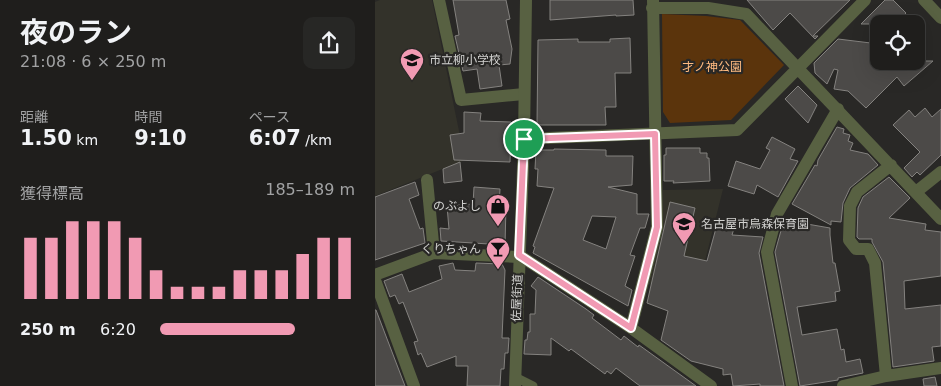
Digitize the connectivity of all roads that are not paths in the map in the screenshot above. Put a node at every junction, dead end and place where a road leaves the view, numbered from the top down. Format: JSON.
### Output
{"nodes":[{"id":1,"x":439,"y":0,"type":"edge"},
{"id":2,"x":526,"y":0,"type":"edge"},
{"id":3,"x":865,"y":0,"type":"edge"},
{"id":4,"x":924,"y":0,"type":"edge"},
{"id":5,"x":653,"y":4,"type":"edge"},
{"id":6,"x":708,"y":4,"type":"edge"},
{"id":7,"x":941,"y":18,"type":"edge"},
{"id":8,"x":798,"y":68,"type":"junction"},
{"id":9,"x":524,"y":94,"type":"junction"},
{"id":10,"x":838,"y":110,"type":"junction"},
{"id":11,"x":655,"y":134,"type":"junction"},
{"id":12,"x":524,"y":139,"type":"junction"},
{"id":13,"x":891,"y":165,"type":"junction"},
{"id":14,"x":941,"y":172,"type":"edge"},
{"id":15,"x":427,"y":180,"type":"dead end"},
{"id":16,"x":916,"y":192,"type":"junction"},
{"id":17,"x":941,"y":219,"type":"edge"},
{"id":18,"x":434,"y":253,"type":"junction"},
{"id":19,"x":519,"y":256,"type":"junction"},
{"id":20,"x":375,"y":275,"type":"edge"},
{"id":21,"x":375,"y":280,"type":"edge"},
{"id":22,"x":631,"y":328,"type":"junction"},
{"id":23,"x":941,"y":368,"type":"edge"},
{"id":24,"x":886,"y":376,"type":"junction"},
{"id":25,"x":515,"y":381,"type":"edge"},
{"id":26,"x":414,"y":386,"type":"edge"},
{"id":27,"x":533,"y":386,"type":"edge"},
{"id":28,"x":711,"y":386,"type":"edge"},
{"id":29,"x":792,"y":386,"type":"edge"},
{"id":30,"x":843,"y":386,"type":"edge"}],
"edges":[{"from":1,"to":9,"type":"street"},
{"from":2,"to":9,"type":"street","name":"佐屋街道"},
{"from":3,"to":8,"type":"street"},
{"from":4,"to":7,"type":"street"},
{"from":5,"to":6,"type":"street"},
{"from":5,"to":11,"type":"street"},
{"from":6,"to":8,"type":"street"},
{"from":8,"to":10,"type":"street"},
{"from":8,"to":11,"type":"street"},
{"from":9,"to":12,"type":"street","name":"佐屋街道"},
{"from":10,"to":13,"type":"street"},
{"from":10,"to":29,"type":"street"},
{"from":11,"to":12,"type":"street"},
{"from":11,"to":22,"type":"street"},
{"from":12,"to":19,"type":"street","name":"佐屋街道"},
{"from":13,"to":16,"type":"street"},
{"from":13,"to":24,"type":"street"},
{"from":14,"to":16,"type":"street"},
{"from":15,"to":18,"type":"street"},
{"from":16,"to":17,"type":"street"},
{"from":18,"to":19,"type":"street"},
{"from":18,"to":20,"type":"street"},
{"from":19,"to":22,"type":"street"},
{"from":19,"to":25,"type":"street","name":"佐屋街道"},
{"from":21,"to":26,"type":"street"},
{"from":22,"to":28,"type":"street"},
{"from":23,"to":24,"type":"street"},
{"from":24,"to":30,"type":"street"},
{"from":25,"to":27,"type":"lane"}]}
